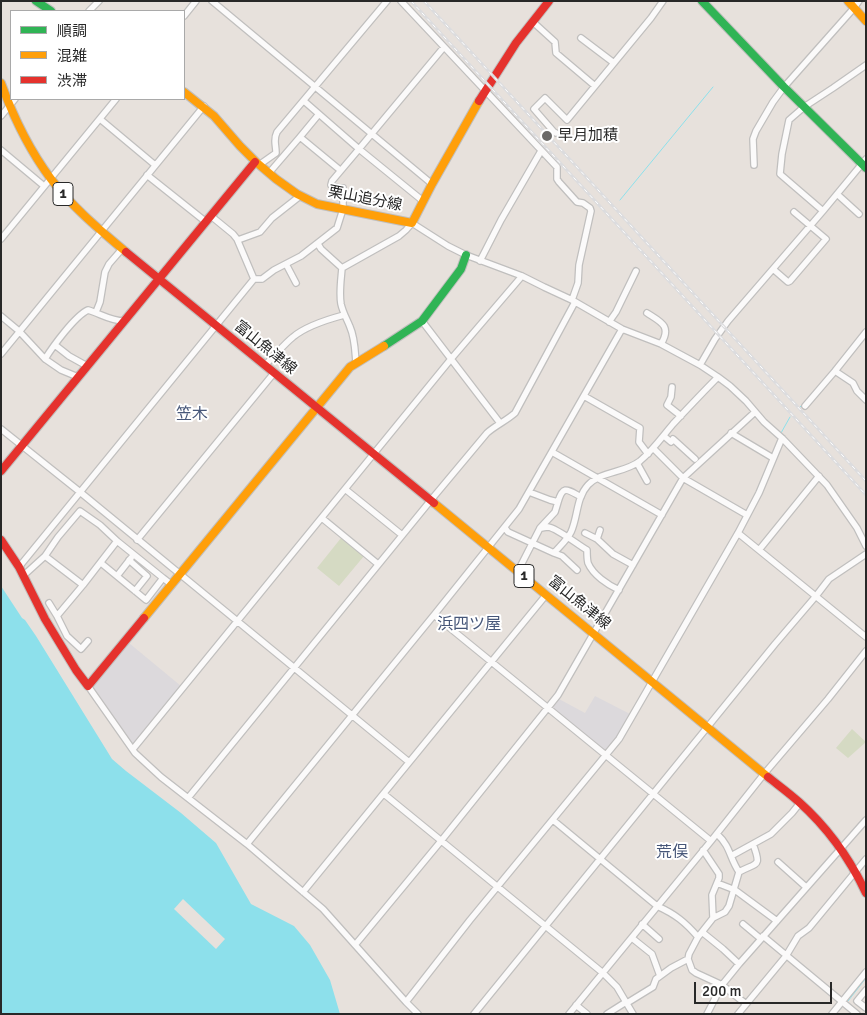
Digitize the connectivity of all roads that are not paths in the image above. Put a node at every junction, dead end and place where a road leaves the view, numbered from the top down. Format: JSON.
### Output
{"nodes":[{"id":1,"x":36,"y":1,"type":"edge"},
{"id":2,"x":196,"y":1,"type":"edge"},
{"id":3,"x":212,"y":1,"type":"edge"},
{"id":4,"x":387,"y":1,"type":"edge"},
{"id":5,"x":401,"y":1,"type":"edge"},
{"id":6,"x":549,"y":1,"type":"edge"},
{"id":7,"x":663,"y":1,"type":"edge"},
{"id":8,"x":702,"y":1,"type":"edge"},
{"id":9,"x":848,"y":1,"type":"edge"},
{"id":10,"x":856,"y":5,"type":"edge"},
{"id":11,"x":50,"y":10,"type":"edge"},
{"id":12,"x":185,"y":15,"type":"edge"},
{"id":13,"x":533,"y":22,"type":"junction"},
{"id":14,"x":866,"y":22,"type":"edge"},
{"id":15,"x":582,"y":38,"type":"dead end"},
{"id":16,"x":444,"y":47,"type":"junction"},
{"id":17,"x":614,"y":63,"type":"junction"},
{"id":18,"x":866,"y":65,"type":"edge"},
{"id":19,"x":1,"y":83,"type":"edge"},
{"id":20,"x":595,"y":86,"type":"junction"},
{"id":21,"x":315,"y":87,"type":"junction"},
{"id":22,"x":784,"y":87,"type":"junction"},
{"id":23,"x":485,"y":90,"type":"junction"},
{"id":24,"x":185,"y":93,"type":"edge"},
{"id":25,"x":14,"y":100,"type":"edge"},
{"id":26,"x":115,"y":100,"type":"edge"},
{"id":27,"x":304,"y":101,"type":"junction"},
{"id":28,"x":10,"y":105,"type":"junction"},
{"id":29,"x":204,"y":106,"type":"junction"},
{"id":30,"x":804,"y":107,"type":"junction"},
{"id":31,"x":319,"y":114,"type":"junction"},
{"id":32,"x":1,"y":116,"type":"edge"},
{"id":33,"x":100,"y":119,"type":"junction"},
{"id":34,"x":556,"y":132,"type":"dead end"},
{"id":35,"x":371,"y":134,"type":"junction"},
{"id":36,"x":300,"y":137,"type":"junction"},
{"id":37,"x":359,"y":149,"type":"junction"},
{"id":38,"x":1,"y":150,"type":"edge"},
{"id":39,"x":541,"y":151,"type":"junction"},
{"id":40,"x":257,"y":163,"type":"junction"},
{"id":41,"x":754,"y":164,"type":"dead end"},
{"id":42,"x":864,"y":164,"type":"edge"},
{"id":43,"x":155,"y":165,"type":"junction"},
{"id":44,"x":340,"y":170,"type":"junction"},
{"id":45,"x":269,"y":173,"type":"junction"},
{"id":46,"x":147,"y":175,"type":"junction"},
{"id":47,"x":51,"y":179,"type":"junction"},
{"id":48,"x":432,"y":184,"type":"junction"},
{"id":49,"x":44,"y":186,"type":"junction"},
{"id":50,"x":837,"y":194,"type":"junction"},
{"id":51,"x":300,"y":196,"type":"junction"},
{"id":52,"x":423,"y":201,"type":"junction"},
{"id":53,"x":343,"y":209,"type":"junction"},
{"id":54,"x":823,"y":211,"type":"junction"},
{"id":55,"x":794,"y":212,"type":"dead end"},
{"id":56,"x":859,"y":214,"type":"dead end"},
{"id":57,"x":209,"y":219,"type":"junction"},
{"id":58,"x":412,"y":223,"type":"junction"},
{"id":59,"x":810,"y":226,"type":"junction"},
{"id":60,"x":101,"y":231,"type":"junction"},
{"id":61,"x":1,"y":239,"type":"edge"},
{"id":62,"x":238,"y":240,"type":"junction"},
{"id":63,"x":318,"y":244,"type":"junction"},
{"id":64,"x":122,"y":249,"type":"junction"},
{"id":65,"x":466,"y":255,"type":"junction"},
{"id":66,"x":480,"y":260,"type":"junction"},
{"id":67,"x":286,"y":264,"type":"junction"},
{"id":68,"x":342,"y":268,"type":"junction"},
{"id":69,"x":773,"y":269,"type":"junction"},
{"id":70,"x":636,"y":271,"type":"dead end"},
{"id":71,"x":522,"y":276,"type":"junction"},
{"id":72,"x":158,"y":279,"type":"junction"},
{"id":73,"x":254,"y":279,"type":"junction"},
{"id":74,"x":296,"y":283,"type":"dead end"},
{"id":75,"x":573,"y":301,"type":"junction"},
{"id":76,"x":96,"y":312,"type":"junction"},
{"id":77,"x":647,"y":313,"type":"dead end"},
{"id":78,"x":344,"y":315,"type":"junction"},
{"id":79,"x":1,"y":316,"type":"edge"},
{"id":80,"x":124,"y":321,"type":"junction"},
{"id":81,"x":422,"y":321,"type":"junction"},
{"id":82,"x":609,"y":322,"type":"junction"},
{"id":83,"x":216,"y":326,"type":"junction"},
{"id":84,"x":622,"y":329,"type":"junction"},
{"id":85,"x":19,"y":331,"type":"junction"},
{"id":86,"x":866,"y":332,"type":"edge"},
{"id":87,"x":661,"y":344,"type":"junction"},
{"id":88,"x":54,"y":346,"type":"junction"},
{"id":89,"x":1,"y":354,"type":"edge"},
{"id":90,"x":45,"y":359,"type":"junction"},
{"id":91,"x":451,"y":359,"type":"junction"},
{"id":92,"x":356,"y":363,"type":"junction"},
{"id":93,"x":265,"y":365,"type":"junction"},
{"id":94,"x":700,"y":365,"type":"junction"},
{"id":95,"x":87,"y":366,"type":"junction"},
{"id":96,"x":835,"y":371,"type":"junction"},
{"id":97,"x":274,"y":373,"type":"junction"},
{"id":98,"x":78,"y":377,"type":"junction"},
{"id":99,"x":718,"y":377,"type":"junction"},
{"id":100,"x":672,"y":387,"type":"dead end"},
{"id":101,"x":584,"y":396,"type":"junction"},
{"id":102,"x":866,"y":400,"type":"edge"},
{"id":103,"x":805,"y":406,"type":"dead end"},
{"id":104,"x":317,"y":408,"type":"junction"},
{"id":105,"x":755,"y":412,"type":"junction"},
{"id":106,"x":681,"y":416,"type":"junction"},
{"id":107,"x":500,"y":423,"type":"junction"},
{"id":108,"x":1,"y":429,"type":"edge"},
{"id":109,"x":732,"y":433,"type":"junction"},
{"id":110,"x":664,"y":436,"type":"junction"},
{"id":111,"x":782,"y":438,"type":"junction"},
{"id":112,"x":21,"y":446,"type":"junction"},
{"id":113,"x":653,"y":448,"type":"junction"},
{"id":114,"x":552,"y":452,"type":"junction"},
{"id":115,"x":374,"y":454,"type":"junction"},
{"id":116,"x":648,"y":454,"type":"junction"},
{"id":117,"x":773,"y":458,"type":"junction"},
{"id":118,"x":695,"y":459,"type":"dead end"},
{"id":119,"x":637,"y":463,"type":"junction"},
{"id":120,"x":1,"y":471,"type":"edge"},
{"id":121,"x":819,"y":476,"type":"junction"},
{"id":122,"x":599,"y":478,"type":"junction"},
{"id":123,"x":683,"y":478,"type":"junction"},
{"id":124,"x":647,"y":480,"type":"dead end"},
{"id":125,"x":345,"y":489,"type":"junction"},
{"id":126,"x":80,"y":492,"type":"junction"},
{"id":127,"x":529,"y":492,"type":"junction"},
{"id":128,"x":581,"y":498,"type":"junction"},
{"id":129,"x":431,"y":500,"type":"junction"},
{"id":130,"x":558,"y":502,"type":"junction"},
{"id":131,"x":662,"y":514,"type":"junction"},
{"id":132,"x":747,"y":515,"type":"junction"},
{"id":133,"x":322,"y":518,"type":"junction"},
{"id":134,"x":505,"y":528,"type":"junction"},
{"id":135,"x":540,"y":528,"type":"junction"},
{"id":136,"x":600,"y":530,"type":"dead end"},
{"id":137,"x":585,"y":533,"type":"dead end"},
{"id":138,"x":738,"y":533,"type":"junction"},
{"id":139,"x":402,"y":535,"type":"junction"},
{"id":140,"x":568,"y":538,"type":"junction"},
{"id":141,"x":597,"y":539,"type":"junction"},
{"id":142,"x":1,"y":540,"type":"edge"},
{"id":143,"x":137,"y":540,"type":"junction"},
{"id":144,"x":117,"y":541,"type":"junction"},
{"id":145,"x":532,"y":543,"type":"junction"},
{"id":146,"x":866,"y":546,"type":"edge"},
{"id":147,"x":489,"y":547,"type":"junction"},
{"id":148,"x":759,"y":550,"type":"junction"},
{"id":149,"x":554,"y":553,"type":"junction"},
{"id":150,"x":134,"y":554,"type":"junction"},
{"id":151,"x":866,"y":554,"type":"edge"},
{"id":152,"x":44,"y":556,"type":"junction"},
{"id":153,"x":129,"y":560,"type":"junction"},
{"id":154,"x":101,"y":562,"type":"junction"},
{"id":155,"x":378,"y":564,"type":"junction"},
{"id":156,"x":633,"y":565,"type":"junction"},
{"id":157,"x":19,"y":567,"type":"junction"},
{"id":158,"x":152,"y":569,"type":"junction"},
{"id":159,"x":577,"y":570,"type":"dead end"},
{"id":160,"x":518,"y":571,"type":"junction"},
{"id":161,"x":181,"y":574,"type":"junction"},
{"id":162,"x":23,"y":576,"type":"junction"},
{"id":163,"x":117,"y":576,"type":"junction"},
{"id":164,"x":147,"y":576,"type":"junction"},
{"id":165,"x":164,"y":578,"type":"junction"},
{"id":166,"x":83,"y":585,"type":"junction"},
{"id":167,"x":172,"y":586,"type":"junction"},
{"id":168,"x":618,"y":590,"type":"junction"},
{"id":169,"x":135,"y":591,"type":"junction"},
{"id":170,"x":546,"y":595,"type":"junction"},
{"id":171,"x":816,"y":596,"type":"junction"},
{"id":172,"x":49,"y":603,"type":"dead end"},
{"id":173,"x":434,"y":615,"type":"junction"},
{"id":174,"x":57,"y":616,"type":"junction"},
{"id":175,"x":237,"y":622,"type":"junction"},
{"id":176,"x":594,"y":633,"type":"junction"},
{"id":177,"x":866,"y":637,"type":"edge"},
{"id":178,"x":88,"y":641,"type":"dead end"},
{"id":179,"x":866,"y":651,"type":"edge"},
{"id":180,"x":492,"y":661,"type":"junction"},
{"id":181,"x":294,"y":668,"type":"junction"},
{"id":182,"x":652,"y":682,"type":"junction"},
{"id":183,"x":88,"y":686,"type":"junction"},
{"id":184,"x":549,"y":707,"type":"junction"},
{"id":185,"x":352,"y":716,"type":"junction"},
{"id":186,"x":708,"y":727,"type":"junction"},
{"id":187,"x":132,"y":749,"type":"junction"},
{"id":188,"x":607,"y":755,"type":"junction"},
{"id":189,"x":409,"y":762,"type":"junction"},
{"id":190,"x":764,"y":774,"type":"junction"},
{"id":191,"x":654,"y":793,"type":"junction"},
{"id":192,"x":384,"y":794,"type":"junction"},
{"id":193,"x":188,"y":798,"type":"junction"},
{"id":194,"x":800,"y":803,"type":"junction"},
{"id":195,"x":553,"y":820,"type":"junction"},
{"id":196,"x":866,"y":820,"type":"edge"},
{"id":197,"x":717,"y":834,"type":"junction"},
{"id":198,"x":441,"y":840,"type":"junction"},
{"id":199,"x":711,"y":841,"type":"junction"},
{"id":200,"x":247,"y":844,"type":"junction"},
{"id":201,"x":753,"y":844,"type":"junction"},
{"id":202,"x":841,"y":848,"type":"junction"},
{"id":203,"x":703,"y":850,"type":"junction"},
{"id":204,"x":732,"y":856,"type":"junction"},
{"id":205,"x":600,"y":858,"type":"junction"},
{"id":206,"x":866,"y":860,"type":"edge"},
{"id":207,"x":778,"y":862,"type":"dead end"},
{"id":208,"x":738,"y":872,"type":"junction"},
{"id":209,"x":856,"y":872,"type":"junction"},
{"id":210,"x":717,"y":883,"type":"junction"},
{"id":211,"x":498,"y":887,"type":"junction"},
{"id":212,"x":806,"y":887,"type":"junction"},
{"id":213,"x":734,"y":890,"type":"junction"},
{"id":214,"x":303,"y":892,"type":"junction"},
{"id":215,"x":866,"y":894,"type":"edge"},
{"id":216,"x":657,"y":906,"type":"junction"},
{"id":217,"x":713,"y":918,"type":"junction"},
{"id":218,"x":777,"y":921,"type":"junction"},
{"id":219,"x":642,"y":924,"type":"junction"},
{"id":220,"x":743,"y":924,"type":"dead end"},
{"id":221,"x":546,"y":926,"type":"junction"},
{"id":222,"x":700,"y":934,"type":"junction"},
{"id":223,"x":762,"y":937,"type":"junction"},
{"id":224,"x":632,"y":938,"type":"junction"},
{"id":225,"x":659,"y":940,"type":"dead end"},
{"id":226,"x":355,"y":945,"type":"junction"},
{"id":227,"x":786,"y":956,"type":"junction"},
{"id":228,"x":688,"y":959,"type":"junction"},
{"id":229,"x":739,"y":964,"type":"junction"},
{"id":230,"x":866,"y":972,"type":"edge"},
{"id":231,"x":603,"y":973,"type":"junction"},
{"id":232,"x":660,"y":976,"type":"junction"},
{"id":233,"x":722,"y":985,"type":"junction"},
{"id":234,"x":866,"y":990,"type":"edge"},
{"id":235,"x":842,"y":1001,"type":"junction"},
{"id":236,"x":406,"y":1002,"type":"junction"},
{"id":237,"x":627,"y":1003,"type":"junction"},
{"id":238,"x":746,"y":1004,"type":"junction"},
{"id":239,"x":576,"y":1005,"type":"junction"},
{"id":240,"x":866,"y":1008,"type":"edge"},
{"id":241,"x":418,"y":1014,"type":"edge"},
{"id":242,"x":474,"y":1014,"type":"edge"},
{"id":243,"x":569,"y":1014,"type":"edge"},
{"id":244,"x":587,"y":1014,"type":"edge"},
{"id":245,"x":607,"y":1014,"type":"edge"},
{"id":246,"x":633,"y":1014,"type":"edge"},
{"id":247,"x":707,"y":1014,"type":"edge"},
{"id":248,"x":738,"y":1014,"type":"edge"},
{"id":249,"x":832,"y":1014,"type":"edge"},
{"id":250,"x":857,"y":1014,"type":"edge"}],
"edges":[{"from":1,"to":11,"type":"main road"},
{"from":2,"to":12,"type":"street"},
{"from":3,"to":21,"type":"street"},
{"from":4,"to":21,"type":"street"},
{"from":5,"to":16,"type":"street"},
{"from":6,"to":13,"type":"main road","name":"栗山追分線"},
{"from":7,"to":17,"type":"street"},
{"from":8,"to":22,"type":"main road"},
{"from":9,"to":10,"type":"main road"},
{"from":10,"to":14,"type":"main road"},
{"from":10,"to":22,"type":"street"},
{"from":13,"to":20,"type":"street"},
{"from":13,"to":23,"type":"main road","name":"栗山追分線"},
{"from":15,"to":17,"type":"street"},
{"from":16,"to":23,"type":"street"},
{"from":16,"to":35,"type":"street"},
{"from":17,"to":20,"type":"street"},
{"from":18,"to":30,"type":"street"},
{"from":19,"to":28,"type":"main road","number":"1"},
{"from":20,"to":34,"type":"street"},
{"from":21,"to":27,"type":"street"},
{"from":21,"to":35,"type":"street"},
{"from":22,"to":30,"type":"main road"},
{"from":22,"to":41,"type":"street"},
{"from":23,"to":39,"type":"street"},
{"from":23,"to":48,"type":"main road","name":"栗山追分線"},
{"from":24,"to":29,"type":"main road","name":"栗山追分線"},
{"from":25,"to":28,"type":"street"},
{"from":26,"to":33,"type":"street"},
{"from":27,"to":31,"type":"street"},
{"from":27,"to":40,"type":"street"},
{"from":28,"to":32,"type":"street"},
{"from":28,"to":47,"type":"main road","number":"1"},
{"from":29,"to":40,"type":"main road","name":"栗山追分線"},
{"from":29,"to":43,"type":"street"},
{"from":30,"to":42,"type":"main road"},
{"from":30,"to":54,"type":"street"},
{"from":31,"to":36,"type":"street"},
{"from":31,"to":37,"type":"street"},
{"from":33,"to":43,"type":"street"},
{"from":33,"to":47,"type":"street"},
{"from":35,"to":37,"type":"street"},
{"from":35,"to":48,"type":"street"},
{"from":36,"to":44,"type":"street"},
{"from":36,"to":45,"type":"street"},
{"from":37,"to":44,"type":"street"},
{"from":37,"to":52,"type":"street"},
{"from":38,"to":49,"type":"street"},
{"from":39,"to":66,"type":"street"},
{"from":39,"to":75,"type":"street"},
{"from":40,"to":45,"type":"main road","name":"栗山追分線"},
{"from":40,"to":57,"type":"main road"},
{"from":42,"to":50,"type":"street"},
{"from":43,"to":46,"type":"street"},
{"from":44,"to":53,"type":"street"},
{"from":45,"to":51,"type":"main road","name":"栗山追分線"},
{"from":46,"to":57,"type":"street"},
{"from":46,"to":60,"type":"street"},
{"from":47,"to":49,"type":"street"},
{"from":47,"to":60,"type":"main road","number":"1"},
{"from":48,"to":52,"type":"main road","name":"栗山追分線"},
{"from":49,"to":61,"type":"street"},
{"from":50,"to":54,"type":"street"},
{"from":50,"to":56,"type":"street"},
{"from":51,"to":53,"type":"main road","name":"栗山追分線"},
{"from":51,"to":62,"type":"street"},
{"from":52,"to":58,"type":"main road","name":"栗山追分線"},
{"from":53,"to":58,"type":"main road","name":"栗山追分線"},
{"from":53,"to":63,"type":"street"},
{"from":54,"to":59,"type":"street"},
{"from":55,"to":59,"type":"street"},
{"from":57,"to":62,"type":"street"},
{"from":57,"to":72,"type":"main road"},
{"from":58,"to":65,"type":"street"},
{"from":58,"to":68,"type":"street"},
{"from":59,"to":69,"type":"street"},
{"from":59,"to":69,"type":"street"},
{"from":60,"to":64,"type":"main road","number":"1"},
{"from":60,"to":85,"type":"street"},
{"from":62,"to":73,"type":"street"},
{"from":63,"to":67,"type":"street"},
{"from":63,"to":68,"type":"street"},
{"from":64,"to":72,"type":"main road","number":"1"},
{"from":64,"to":76,"type":"street"},
{"from":65,"to":66,"type":"street"},
{"from":65,"to":81,"type":"main road"},
{"from":66,"to":71,"type":"street"},
{"from":67,"to":73,"type":"street"},
{"from":67,"to":74,"type":"street"},
{"from":68,"to":78,"type":"street"},
{"from":69,"to":94,"type":"street"},
{"from":70,"to":82,"type":"street"},
{"from":71,"to":75,"type":"street"},
{"from":71,"to":91,"type":"street"},
{"from":72,"to":80,"type":"main road"},
{"from":72,"to":83,"type":"main road","name":"富山魚津線","number":"1"},
{"from":73,"to":83,"type":"street"},
{"from":75,"to":82,"type":"street"},
{"from":75,"to":107,"type":"street"},
{"from":76,"to":80,"type":"street"},
{"from":76,"to":88,"type":"street"},
{"from":77,"to":87,"type":"street"},
{"from":78,"to":92,"type":"street"},
{"from":78,"to":93,"type":"street"},
{"from":79,"to":85,"type":"street"},
{"from":80,"to":95,"type":"main road"},
{"from":81,"to":91,"type":"street"},
{"from":81,"to":92,"type":"main road"},
{"from":82,"to":84,"type":"street"},
{"from":83,"to":93,"type":"main road","name":"富山魚津線","number":"1"},
{"from":83,"to":126,"type":"street"},
{"from":84,"to":87,"type":"street"},
{"from":84,"to":101,"type":"street"},
{"from":85,"to":89,"type":"street"},
{"from":85,"to":90,"type":"street"},
{"from":86,"to":96,"type":"street"},
{"from":87,"to":94,"type":"street"},
{"from":88,"to":90,"type":"street"},
{"from":88,"to":95,"type":"street"},
{"from":90,"to":98,"type":"street"},
{"from":91,"to":107,"type":"street"},
{"from":91,"to":115,"type":"street"},
{"from":92,"to":104,"type":"main road"},
{"from":93,"to":97,"type":"main road","name":"富山魚津線","number":"1"},
{"from":94,"to":99,"type":"street"},
{"from":95,"to":98,"type":"main road"},
{"from":96,"to":102,"type":"street"},
{"from":96,"to":103,"type":"street"},
{"from":97,"to":104,"type":"main road","name":"富山魚津線","number":"1"},
{"from":97,"to":143,"type":"street"},
{"from":98,"to":112,"type":"main road"},
{"from":99,"to":105,"type":"street"},
{"from":99,"to":106,"type":"street"},
{"from":100,"to":106,"type":"street"},
{"from":101,"to":114,"type":"street"},
{"from":101,"to":116,"type":"street"},
{"from":104,"to":115,"type":"main road","name":"富山魚津線","number":"1"},
{"from":104,"to":161,"type":"main road"},
{"from":105,"to":109,"type":"street"},
{"from":105,"to":111,"type":"street"},
{"from":106,"to":110,"type":"street"},
{"from":107,"to":129,"type":"street"},
{"from":108,"to":112,"type":"street"},
{"from":109,"to":117,"type":"street"},
{"from":109,"to":123,"type":"street"},
{"from":110,"to":113,"type":"street"},
{"from":110,"to":118,"type":"street"},
{"from":111,"to":117,"type":"street"},
{"from":111,"to":121,"type":"street"},
{"from":112,"to":120,"type":"main road"},
{"from":112,"to":126,"type":"street"},
{"from":113,"to":116,"type":"street"},
{"from":113,"to":123,"type":"street"},
{"from":114,"to":122,"type":"street"},
{"from":114,"to":127,"type":"street"},
{"from":115,"to":125,"type":"street"},
{"from":115,"to":129,"type":"main road","name":"富山魚津線","number":"1"},
{"from":116,"to":119,"type":"street"},
{"from":117,"to":132,"type":"street"},
{"from":119,"to":122,"type":"street"},
{"from":119,"to":124,"type":"street"},
{"from":121,"to":146,"type":"street"},
{"from":121,"to":148,"type":"street"},
{"from":122,"to":128,"type":"street"},
{"from":122,"to":131,"type":"street"},
{"from":123,"to":131,"type":"street"},
{"from":123,"to":132,"type":"street"},
{"from":125,"to":133,"type":"street"},
{"from":125,"to":139,"type":"street"},
{"from":126,"to":143,"type":"street"},
{"from":126,"to":157,"type":"street"},
{"from":127,"to":130,"type":"street"},
{"from":127,"to":134,"type":"street"},
{"from":128,"to":130,"type":"street"},
{"from":128,"to":140,"type":"street"},
{"from":129,"to":139,"type":"street"},
{"from":129,"to":147,"type":"main road","name":"富山魚津線","number":"1"},
{"from":130,"to":135,"type":"street"},
{"from":131,"to":156,"type":"street"},
{"from":132,"to":138,"type":"street"},
{"from":133,"to":155,"type":"street"},
{"from":133,"to":175,"type":"street"},
{"from":134,"to":145,"type":"street"},
{"from":134,"to":147,"type":"street"},
{"from":135,"to":140,"type":"street"},
{"from":135,"to":145,"type":"street"},
{"from":136,"to":141,"type":"street"},
{"from":137,"to":141,"type":"street"},
{"from":138,"to":148,"type":"street"},
{"from":138,"to":182,"type":"street"},
{"from":139,"to":155,"type":"street"},
{"from":140,"to":149,"type":"street"},
{"from":140,"to":168,"type":"street"},
{"from":141,"to":156,"type":"street"},
{"from":142,"to":157,"type":"main road"},
{"from":143,"to":161,"type":"street"},
{"from":144,"to":150,"type":"street"},
{"from":144,"to":152,"type":"street"},
{"from":144,"to":154,"type":"street"},
{"from":145,"to":149,"type":"street"},
{"from":145,"to":160,"type":"street"},
{"from":147,"to":160,"type":"main road","name":"富山魚津線","number":"1"},
{"from":147,"to":173,"type":"street"},
{"from":148,"to":171,"type":"street"},
{"from":149,"to":159,"type":"street"},
{"from":150,"to":153,"type":"street"},
{"from":150,"to":158,"type":"street"},
{"from":151,"to":171,"type":"street"},
{"from":152,"to":162,"type":"street"},
{"from":152,"to":166,"type":"street"},
{"from":153,"to":163,"type":"street"},
{"from":153,"to":164,"type":"street"},
{"from":154,"to":163,"type":"street"},
{"from":154,"to":166,"type":"street"},
{"from":155,"to":181,"type":"street"},
{"from":156,"to":168,"type":"street"},
{"from":157,"to":162,"type":"main road"},
{"from":158,"to":164,"type":"street"},
{"from":158,"to":165,"type":"street"},
{"from":160,"to":170,"type":"main road","name":"富山魚津線","number":"1"},
{"from":161,"to":167,"type":"main road"},
{"from":161,"to":175,"type":"street"},
{"from":162,"to":183,"type":"main road"},
{"from":163,"to":169,"type":"street"},
{"from":164,"to":169,"type":"street"},
{"from":165,"to":167,"type":"street"},
{"from":165,"to":169,"type":"street"},
{"from":166,"to":174,"type":"street"},
{"from":167,"to":183,"type":"main road"},
{"from":168,"to":176,"type":"street"},
{"from":170,"to":176,"type":"main road","name":"富山魚津線","number":"1"},
{"from":170,"to":180,"type":"street"},
{"from":171,"to":177,"type":"street"},
{"from":171,"to":186,"type":"street"},
{"from":172,"to":174,"type":"street"},
{"from":173,"to":180,"type":"street"},
{"from":173,"to":185,"type":"street"},
{"from":174,"to":178,"type":"street"},
{"from":175,"to":181,"type":"street"},
{"from":175,"to":187,"type":"street"},
{"from":176,"to":182,"type":"main road","name":"富山魚津線","number":"1"},
{"from":176,"to":184,"type":"street"},
{"from":179,"to":190,"type":"street"},
{"from":180,"to":184,"type":"street"},
{"from":180,"to":189,"type":"street"},
{"from":181,"to":185,"type":"street"},
{"from":181,"to":193,"type":"street"},
{"from":182,"to":186,"type":"main road","name":"富山魚津線","number":"1"},
{"from":182,"to":188,"type":"street"},
{"from":183,"to":187,"type":"street"},
{"from":184,"to":188,"type":"street"},
{"from":184,"to":198,"type":"street"},
{"from":185,"to":189,"type":"street"},
{"from":185,"to":200,"type":"street"},
{"from":186,"to":190,"type":"main road","name":"富山魚津線","number":"1"},
{"from":186,"to":191,"type":"street"},
{"from":187,"to":193,"type":"street"},
{"from":188,"to":191,"type":"street"},
{"from":188,"to":195,"type":"street"},
{"from":189,"to":192,"type":"street"},
{"from":190,"to":194,"type":"main road","name":"富山魚津線","number":"1"},
{"from":190,"to":197,"type":"street"},
{"from":191,"to":199,"type":"street"},
{"from":191,"to":205,"type":"street"},
{"from":192,"to":198,"type":"street"},
{"from":192,"to":214,"type":"street"},
{"from":193,"to":200,"type":"street"},
{"from":194,"to":201,"type":"street"},
{"from":194,"to":202,"type":"main road","name":"富山魚津線","number":"1"},
{"from":195,"to":205,"type":"street"},
{"from":195,"to":211,"type":"street"},
{"from":196,"to":202,"type":"street"},
{"from":197,"to":199,"type":"street"},
{"from":197,"to":204,"type":"street"},
{"from":198,"to":211,"type":"street"},
{"from":198,"to":226,"type":"street"},
{"from":199,"to":203,"type":"street"},
{"from":200,"to":214,"type":"street"},
{"from":201,"to":204,"type":"street"},
{"from":201,"to":208,"type":"street"},
{"from":202,"to":209,"type":"main road","name":"富山魚津線","number":"1"},
{"from":202,"to":212,"type":"street"},
{"from":203,"to":210,"type":"street"},
{"from":203,"to":216,"type":"street"},
{"from":204,"to":208,"type":"street"},
{"from":205,"to":216,"type":"street"},
{"from":205,"to":221,"type":"street"},
{"from":206,"to":209,"type":"street"},
{"from":207,"to":212,"type":"street"},
{"from":208,"to":213,"type":"street"},
{"from":209,"to":215,"type":"main road","name":"富山魚津線","number":"1"},
{"from":209,"to":227,"type":"street"},
{"from":210,"to":213,"type":"street"},
{"from":210,"to":217,"type":"street"},
{"from":211,"to":221,"type":"street"},
{"from":211,"to":236,"type":"street"},
{"from":212,"to":218,"type":"street"},
{"from":213,"to":217,"type":"street"},
{"from":213,"to":218,"type":"street"},
{"from":214,"to":226,"type":"street"},
{"from":216,"to":219,"type":"street"},
{"from":216,"to":222,"type":"street"},
{"from":217,"to":222,"type":"street"},
{"from":218,"to":223,"type":"street"},
{"from":219,"to":224,"type":"street"},
{"from":219,"to":225,"type":"street"},
{"from":220,"to":223,"type":"street"},
{"from":221,"to":231,"type":"street"},
{"from":221,"to":242,"type":"street"},
{"from":222,"to":228,"type":"street"},
{"from":222,"to":229,"type":"street"},
{"from":223,"to":227,"type":"street"},
{"from":223,"to":229,"type":"street"},
{"from":224,"to":231,"type":"street"},
{"from":224,"to":232,"type":"street"},
{"from":226,"to":236,"type":"street"},
{"from":227,"to":235,"type":"street"},
{"from":227,"to":238,"type":"street"},
{"from":228,"to":232,"type":"street"},
{"from":228,"to":233,"type":"street"},
{"from":229,"to":233,"type":"street"},
{"from":230,"to":235,"type":"street"},
{"from":231,"to":237,"type":"street"},
{"from":231,"to":239,"type":"street"},
{"from":232,"to":237,"type":"street"},
{"from":233,"to":238,"type":"street"},
{"from":233,"to":247,"type":"street"},
{"from":234,"to":240,"type":"street"},
{"from":235,"to":249,"type":"street"},
{"from":235,"to":250,"type":"street"},
{"from":236,"to":241,"type":"street"},
{"from":237,"to":245,"type":"street"},
{"from":237,"to":246,"type":"street"},
{"from":238,"to":248,"type":"street"},
{"from":239,"to":243,"type":"street"},
{"from":239,"to":244,"type":"street"}]}
